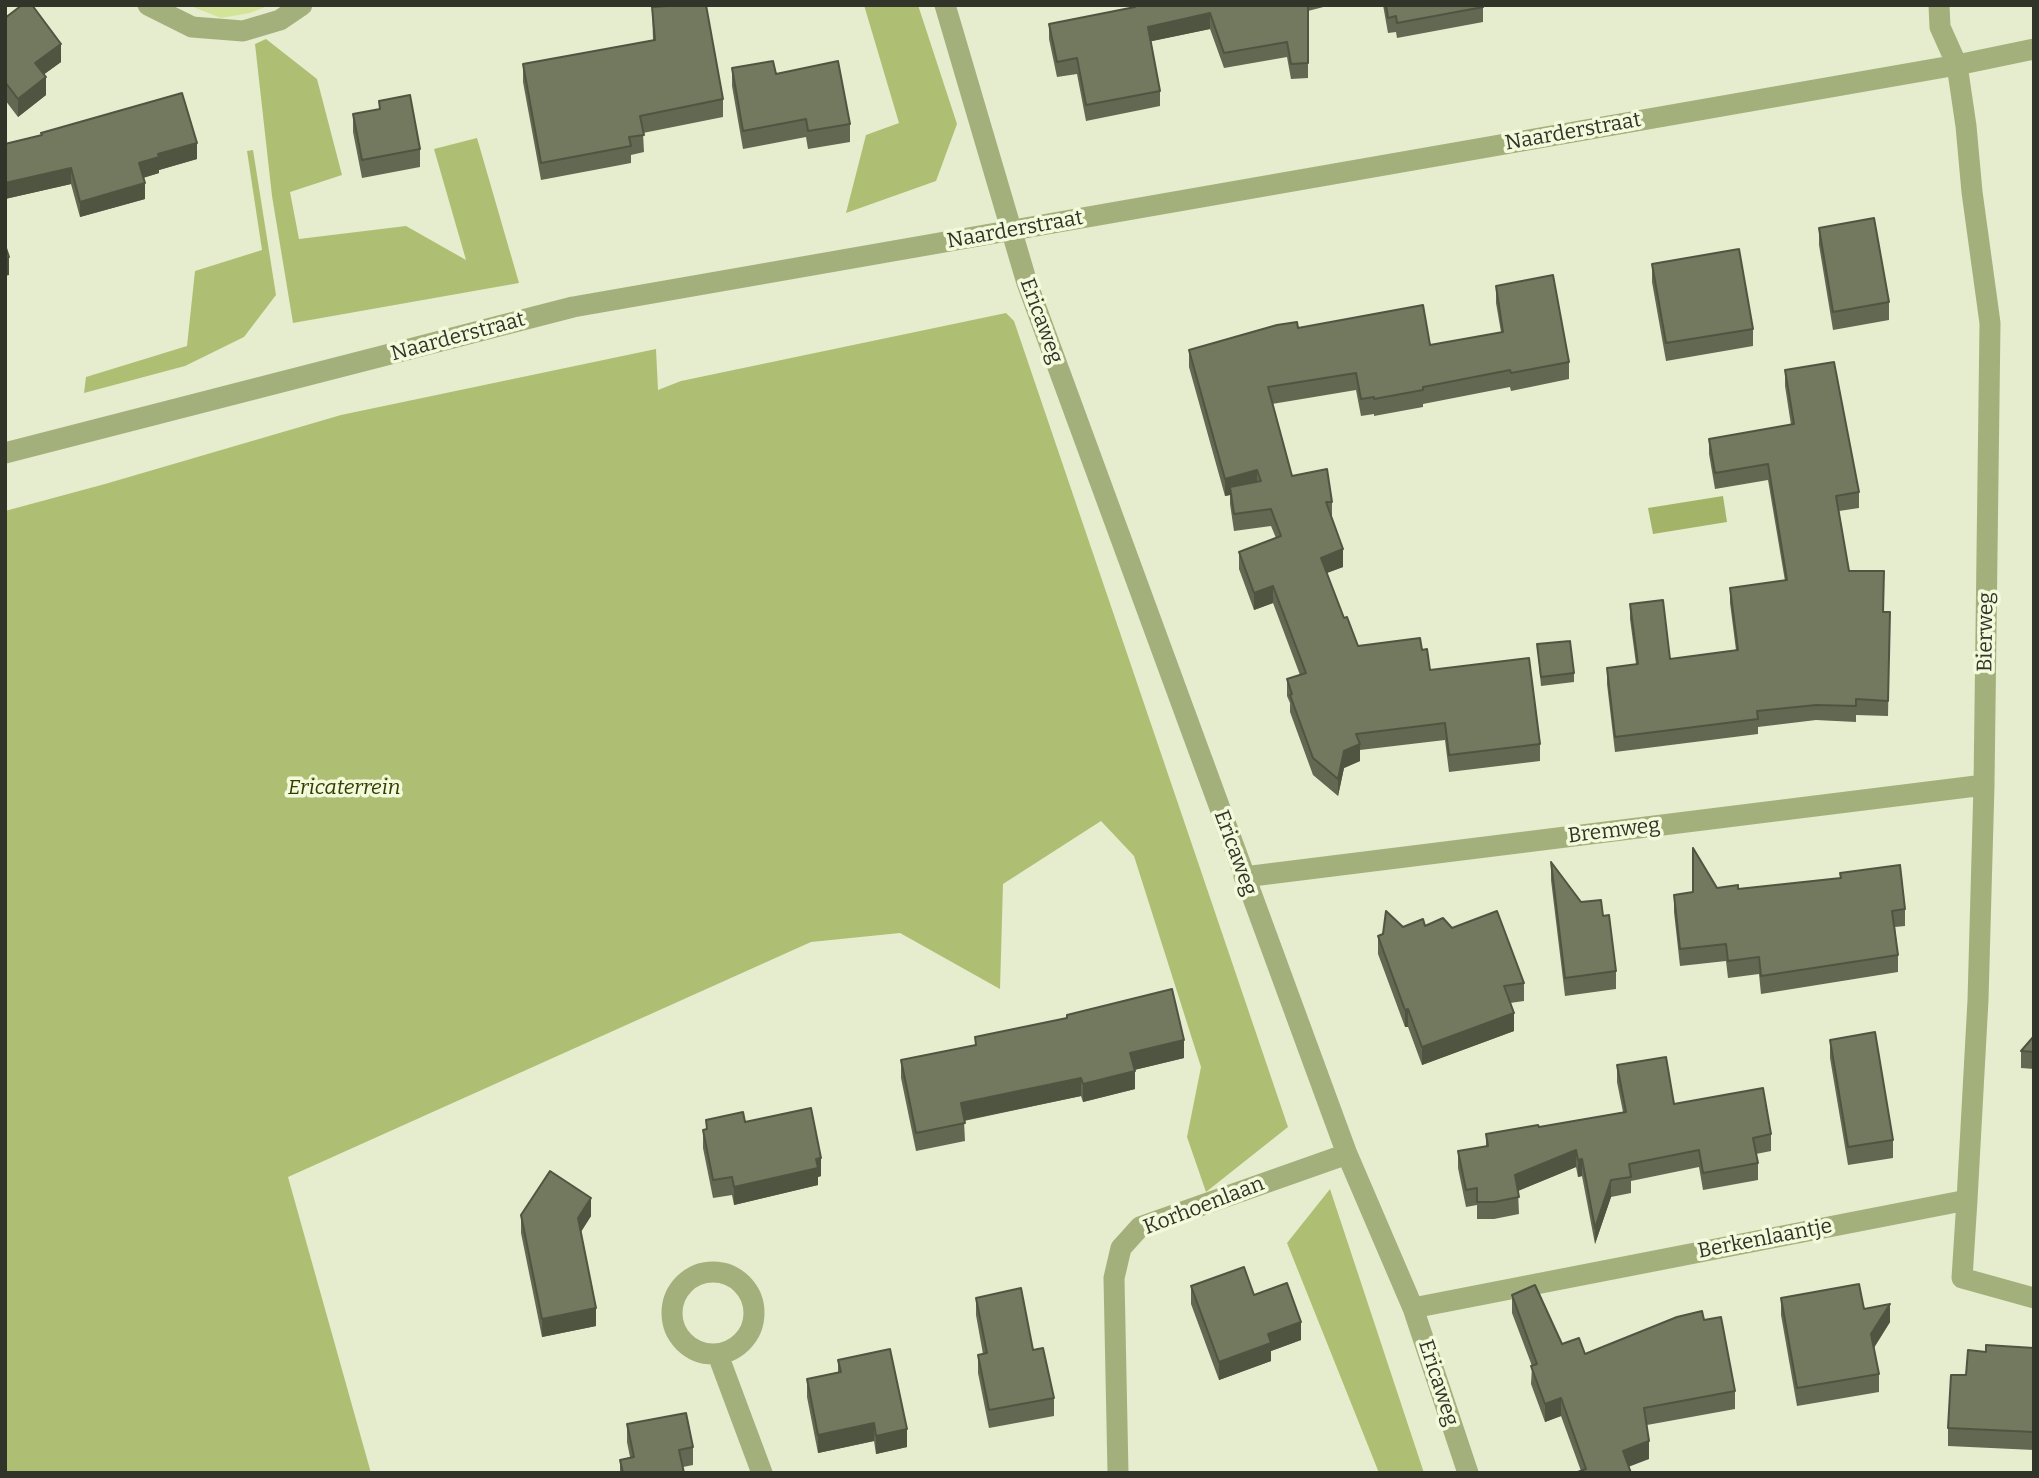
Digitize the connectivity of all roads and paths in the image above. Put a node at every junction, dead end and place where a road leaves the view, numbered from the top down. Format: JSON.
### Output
{"nodes":[{"id":1,"x":148,"y":5,"type":"edge"},
{"id":2,"x":302,"y":5,"type":"edge"},
{"id":3,"x":945,"y":5,"type":"edge"},
{"id":4,"x":1939,"y":5,"type":"edge"},
{"id":5,"x":2034,"y":49,"type":"edge"},
{"id":6,"x":1957,"y":65,"type":"junction"},
{"id":7,"x":1010,"y":231,"type":"junction"},
{"id":8,"x":5,"y":453,"type":"edge"},
{"id":9,"x":1984,"y":785,"type":"junction"},
{"id":10,"x":1244,"y":877,"type":"junction"},
{"id":11,"x":1347,"y":1154,"type":"junction"},
{"id":12,"x":1967,"y":1200,"type":"junction"},
{"id":13,"x":2034,"y":1298,"type":"edge"},
{"id":14,"x":1413,"y":1308,"type":"junction"},
{"id":15,"x":718,"y":1355,"type":"dead end"},
{"id":16,"x":762,"y":1473,"type":"edge"},
{"id":17,"x":1118,"y":1473,"type":"edge"},
{"id":18,"x":1468,"y":1473,"type":"edge"}],
"edges":[{"from":1,"to":2,"type":"street"},
{"from":3,"to":7,"type":"street","name":"Ericaweg"},
{"from":4,"to":6,"type":"street","name":"Bierweg"},
{"from":5,"to":6,"type":"street","name":"Naarderstraat"},
{"from":6,"to":7,"type":"street","name":"Naarderstraat"},
{"from":6,"to":9,"type":"street","name":"Bierweg"},
{"from":7,"to":8,"type":"street","name":"Naarderstraat"},
{"from":7,"to":10,"type":"street","name":"Ericaweg"},
{"from":9,"to":10,"type":"street","name":"Bremweg"},
{"from":9,"to":12,"type":"street","name":"Bierweg"},
{"from":10,"to":11,"type":"street","name":"Ericaweg"},
{"from":11,"to":14,"type":"street","name":"Ericaweg"},
{"from":11,"to":17,"type":"street","name":"Korhoenlaan"},
{"from":12,"to":13,"type":"street"},
{"from":12,"to":14,"type":"street","name":"Berkenlaantje"},
{"from":14,"to":18,"type":"street","name":"Ericaweg"},
{"from":15,"to":16,"type":"street"}]}
